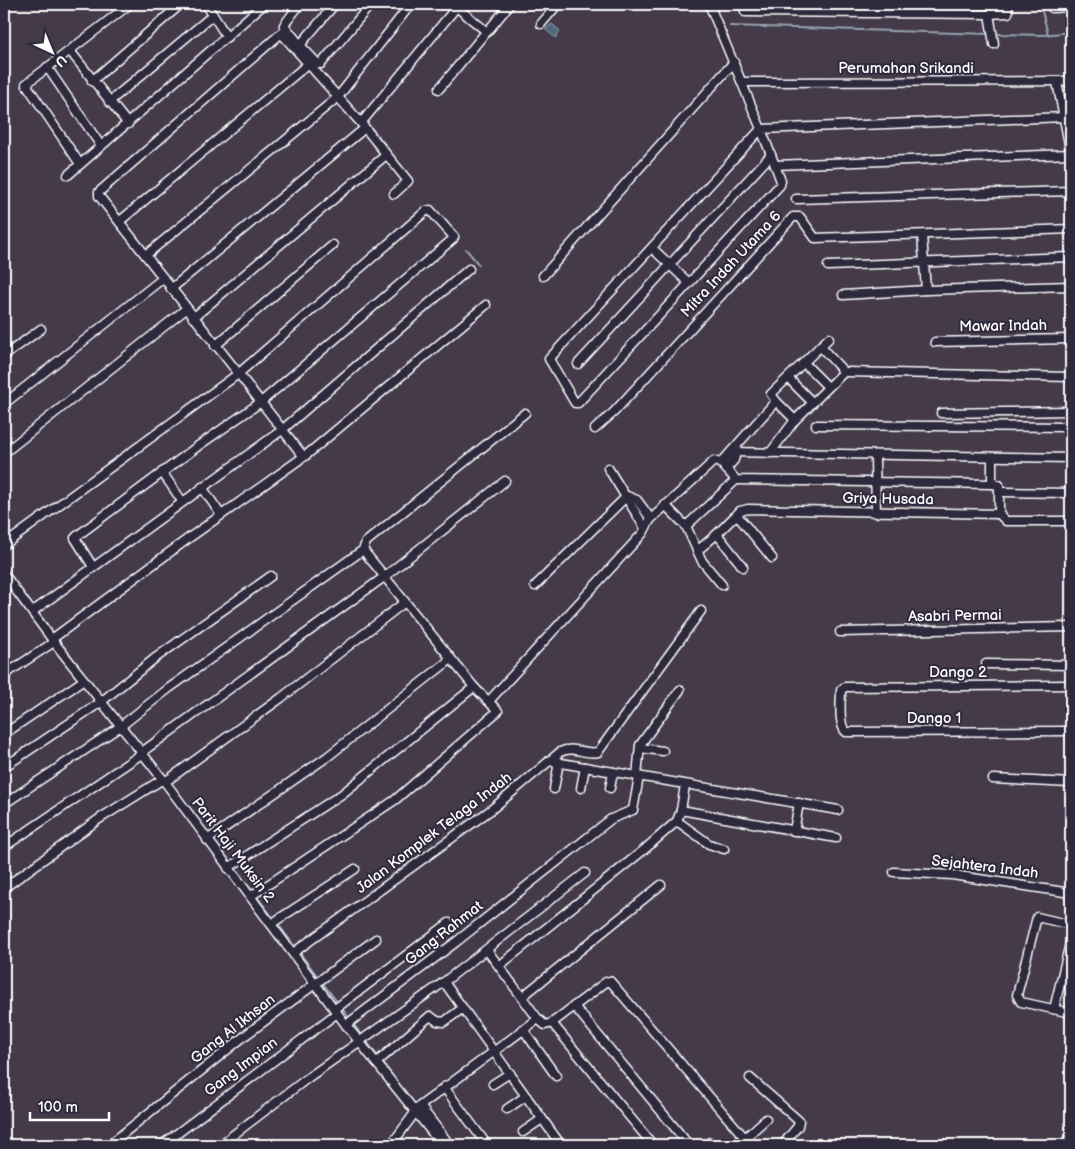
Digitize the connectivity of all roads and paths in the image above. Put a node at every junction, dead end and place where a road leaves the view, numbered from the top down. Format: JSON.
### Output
{"nodes":[{"id":1,"x":130,"y":4,"type":"edge"},
{"id":2,"x":181,"y":4,"type":"edge"},
{"id":3,"x":206,"y":4,"type":"edge"},
{"id":4,"x":300,"y":4,"type":"edge"},
{"id":5,"x":335,"y":4,"type":"edge"},
{"id":6,"x":371,"y":4,"type":"edge"},
{"id":7,"x":411,"y":4,"type":"edge"},
{"id":8,"x":510,"y":4,"type":"edge"},
{"id":9,"x":558,"y":4,"type":"edge"},
{"id":10,"x":709,"y":4,"type":"edge"},
{"id":11,"x":745,"y":4,"type":"edge"},
{"id":12,"x":875,"y":4,"type":"edge"},
{"id":13,"x":1008,"y":4,"type":"edge"},
{"id":14,"x":456,"y":5,"type":"edge"},
{"id":15,"x":260,"y":6,"type":"edge"},
{"id":16,"x":1071,"y":7,"type":"edge"},
{"id":17,"x":1052,"y":8,"type":"dead end"},
{"id":18,"x":875,"y":13,"type":"junction"},
{"id":19,"x":989,"y":14,"type":"junction"},
{"id":20,"x":212,"y":15,"type":"junction"},
{"id":21,"x":541,"y":24,"type":"dead end"},
{"id":22,"x":283,"y":31,"type":"junction"},
{"id":23,"x":486,"y":32,"type":"junction"},
{"id":24,"x":228,"y":37,"type":"junction"},
{"id":25,"x":994,"y":44,"type":"dead end"},
{"id":26,"x":300,"y":45,"type":"junction"},
{"id":27,"x":70,"y":50,"type":"junction"},
{"id":28,"x":734,"y":62,"type":"junction"},
{"id":29,"x":308,"y":64,"type":"junction"},
{"id":30,"x":47,"y":68,"type":"junction"},
{"id":31,"x":92,"y":81,"type":"junction"},
{"id":32,"x":1071,"y":81,"type":"edge"},
{"id":33,"x":742,"y":82,"type":"junction"},
{"id":34,"x":1057,"y":82,"type":"junction"},
{"id":35,"x":440,"y":89,"type":"dead end"},
{"id":36,"x":339,"y":95,"type":"junction"},
{"id":37,"x":109,"y":102,"type":"junction"},
{"id":38,"x":1068,"y":116,"type":"edge"},
{"id":39,"x":364,"y":123,"type":"junction"},
{"id":40,"x":128,"y":124,"type":"junction"},
{"id":41,"x":761,"y":129,"type":"junction"},
{"id":42,"x":101,"y":146,"type":"junction"},
{"id":43,"x":386,"y":155,"type":"junction"},
{"id":44,"x":771,"y":155,"type":"junction"},
{"id":45,"x":1071,"y":155,"type":"edge"},
{"id":46,"x":80,"y":164,"type":"junction"},
{"id":47,"x":775,"y":165,"type":"junction"},
{"id":48,"x":68,"y":175,"type":"dead end"},
{"id":49,"x":1071,"y":191,"type":"edge"},
{"id":50,"x":394,"y":194,"type":"dead end"},
{"id":51,"x":796,"y":199,"type":"dead end"},
{"id":52,"x":120,"y":221,"type":"junction"},
{"id":53,"x":1071,"y":229,"type":"edge"},
{"id":54,"x":922,"y":235,"type":"junction"},
{"id":55,"x":333,"y":245,"type":"dead end"},
{"id":56,"x":652,"y":248,"type":"junction"},
{"id":57,"x":146,"y":255,"type":"junction"},
{"id":58,"x":1071,"y":257,"type":"edge"},
{"id":59,"x":926,"y":263,"type":"junction"},
{"id":60,"x":669,"y":265,"type":"junction"},
{"id":61,"x":828,"y":266,"type":"dead end"},
{"id":62,"x":469,"y":269,"type":"dead end"},
{"id":63,"x":543,"y":276,"type":"dead end"},
{"id":64,"x":162,"y":279,"type":"junction"},
{"id":65,"x":689,"y":283,"type":"junction"},
{"id":66,"x":1071,"y":286,"type":"edge"},
{"id":67,"x":171,"y":289,"type":"junction"},
{"id":68,"x":926,"y":290,"type":"junction"},
{"id":69,"x":843,"y":295,"type":"dead end"},
{"id":70,"x":486,"y":305,"type":"dead end"},
{"id":71,"x":186,"y":309,"type":"junction"},
{"id":72,"x":193,"y":318,"type":"junction"},
{"id":73,"x":41,"y":329,"type":"dead end"},
{"id":74,"x":829,"y":338,"type":"dead end"},
{"id":75,"x":1071,"y":339,"type":"edge"},
{"id":76,"x":935,"y":342,"type":"dead end"},
{"id":77,"x":215,"y":346,"type":"junction"},
{"id":78,"x":820,"y":346,"type":"junction"},
{"id":79,"x":4,"y":356,"type":"edge"},
{"id":80,"x":804,"y":363,"type":"junction"},
{"id":81,"x":578,"y":364,"type":"dead end"},
{"id":82,"x":847,"y":372,"type":"dead end"},
{"id":83,"x":238,"y":374,"type":"junction"},
{"id":84,"x":1071,"y":377,"type":"edge"},
{"id":85,"x":788,"y":378,"type":"junction"},
{"id":86,"x":827,"y":386,"type":"junction"},
{"id":87,"x":776,"y":401,"type":"junction"},
{"id":88,"x":261,"y":402,"type":"junction"},
{"id":89,"x":812,"y":402,"type":"junction"},
{"id":90,"x":4,"y":404,"type":"edge"},
{"id":91,"x":1071,"y":411,"type":"edge"},
{"id":92,"x":525,"y":413,"type":"dead end"},
{"id":93,"x":942,"y":413,"type":"dead end"},
{"id":94,"x":795,"y":420,"type":"junction"},
{"id":95,"x":816,"y":425,"type":"dead end"},
{"id":96,"x":1071,"y":427,"type":"edge"},
{"id":97,"x":596,"y":429,"type":"dead end"},
{"id":98,"x":282,"y":430,"type":"junction"},
{"id":99,"x":733,"y":452,"type":"junction"},
{"id":100,"x":4,"y":454,"type":"edge"},
{"id":101,"x":773,"y":454,"type":"junction"},
{"id":102,"x":875,"y":456,"type":"junction"},
{"id":103,"x":992,"y":457,"type":"junction"},
{"id":104,"x":1071,"y":458,"type":"edge"},
{"id":105,"x":299,"y":460,"type":"dead end"},
{"id":106,"x":723,"y":466,"type":"junction"},
{"id":107,"x":608,"y":468,"type":"dead end"},
{"id":108,"x":162,"y":472,"type":"junction"},
{"id":109,"x":736,"y":480,"type":"junction"},
{"id":110,"x":505,"y":481,"type":"dead end"},
{"id":111,"x":875,"y":483,"type":"junction"},
{"id":112,"x":992,"y":484,"type":"junction"},
{"id":113,"x":202,"y":487,"type":"junction"},
{"id":114,"x":1001,"y":492,"type":"junction"},
{"id":115,"x":1071,"y":493,"type":"edge"},
{"id":116,"x":630,"y":497,"type":"junction"},
{"id":117,"x":182,"y":501,"type":"junction"},
{"id":118,"x":665,"y":505,"type":"junction"},
{"id":119,"x":876,"y":513,"type":"junction"},
{"id":120,"x":999,"y":514,"type":"junction"},
{"id":121,"x":221,"y":515,"type":"junction"},
{"id":122,"x":737,"y":515,"type":"junction"},
{"id":123,"x":651,"y":519,"type":"junction"},
{"id":124,"x":1071,"y":521,"type":"edge"},
{"id":125,"x":686,"y":526,"type":"junction"},
{"id":126,"x":645,"y":528,"type":"junction"},
{"id":127,"x":717,"y":534,"type":"junction"},
{"id":128,"x":4,"y":546,"type":"edge"},
{"id":129,"x":363,"y":550,"type":"junction"},
{"id":130,"x":697,"y":551,"type":"junction"},
{"id":131,"x":772,"y":558,"type":"dead end"},
{"id":132,"x":93,"y":567,"type":"junction"},
{"id":133,"x":743,"y":567,"type":"dead end"},
{"id":134,"x":4,"y":574,"type":"edge"},
{"id":135,"x":271,"y":576,"type":"dead end"},
{"id":136,"x":384,"y":577,"type":"junction"},
{"id":137,"x":7,"y":584,"type":"edge"},
{"id":138,"x":722,"y":585,"type":"dead end"},
{"id":139,"x":536,"y":586,"type":"dead end"},
{"id":140,"x":405,"y":602,"type":"junction"},
{"id":141,"x":701,"y":610,"type":"dead end"},
{"id":142,"x":32,"y":612,"type":"junction"},
{"id":143,"x":1071,"y":627,"type":"edge"},
{"id":144,"x":840,"y":632,"type":"dead end"},
{"id":145,"x":53,"y":641,"type":"junction"},
{"id":146,"x":451,"y":659,"type":"junction"},
{"id":147,"x":986,"y":664,"type":"dead end"},
{"id":148,"x":1071,"y":665,"type":"edge"},
{"id":149,"x":4,"y":675,"type":"edge"},
{"id":150,"x":84,"y":680,"type":"junction"},
{"id":151,"x":1071,"y":685,"type":"edge"},
{"id":152,"x":474,"y":687,"type":"junction"},
{"id":153,"x":845,"y":687,"type":"joint"},
{"id":154,"x":680,"y":690,"type":"dead end"},
{"id":155,"x":490,"y":701,"type":"junction"},
{"id":156,"x":101,"y":702,"type":"junction"},
{"id":157,"x":121,"y":726,"type":"junction"},
{"id":158,"x":1071,"y":731,"type":"edge"},
{"id":159,"x":4,"y":734,"type":"edge"},
{"id":160,"x":640,"y":748,"type":"junction"},
{"id":161,"x":663,"y":751,"type":"dead end"},
{"id":162,"x":142,"y":752,"type":"junction"},
{"id":163,"x":549,"y":760,"type":"junction"},
{"id":164,"x":559,"y":762,"type":"junction"},
{"id":165,"x":4,"y":766,"type":"edge"},
{"id":166,"x":585,"y":767,"type":"junction"},
{"id":167,"x":613,"y":772,"type":"junction"},
{"id":168,"x":638,"y":776,"type":"junction"},
{"id":169,"x":993,"y":779,"type":"dead end"},
{"id":170,"x":164,"y":780,"type":"junction"},
{"id":171,"x":1071,"y":783,"type":"edge"},
{"id":172,"x":686,"y":785,"type":"junction"},
{"id":173,"x":581,"y":788,"type":"dead end"},
{"id":174,"x":610,"y":788,"type":"dead end"},
{"id":175,"x":554,"y":789,"type":"dead end"},
{"id":176,"x":799,"y":803,"type":"junction"},
{"id":177,"x":4,"y":804,"type":"edge"},
{"id":178,"x":681,"y":810,"type":"junction"},
{"id":179,"x":838,"y":810,"type":"dead end"},
{"id":180,"x":677,"y":821,"type":"junction"},
{"id":181,"x":794,"y":831,"type":"junction"},
{"id":182,"x":836,"y":838,"type":"dead end"},
{"id":183,"x":207,"y":840,"type":"junction"},
{"id":184,"x":4,"y":847,"type":"edge"},
{"id":185,"x":724,"y":849,"type":"dead end"},
{"id":186,"x":228,"y":868,"type":"junction"},
{"id":187,"x":355,"y":869,"type":"dead end"},
{"id":188,"x":894,"y":872,"type":"dead end"},
{"id":189,"x":585,"y":873,"type":"dead end"},
{"id":190,"x":661,"y":885,"type":"dead end"},
{"id":191,"x":4,"y":888,"type":"edge"},
{"id":192,"x":1071,"y":893,"type":"edge"},
{"id":193,"x":251,"y":896,"type":"junction"},
{"id":194,"x":449,"y":923,"type":"dead end"},
{"id":195,"x":271,"y":924,"type":"junction"},
{"id":196,"x":1071,"y":925,"type":"edge"},
{"id":197,"x":376,"y":939,"type":"dead end"},
{"id":198,"x":1071,"y":939,"type":"edge"},
{"id":199,"x":487,"y":950,"type":"junction"},
{"id":200,"x":297,"y":951,"type":"junction"},
{"id":201,"x":499,"y":966,"type":"junction"},
{"id":202,"x":444,"y":982,"type":"junction"},
{"id":203,"x":316,"y":983,"type":"junction"},
{"id":204,"x":522,"y":997,"type":"junction"},
{"id":205,"x":574,"y":1006,"type":"junction"},
{"id":206,"x":463,"y":1008,"type":"junction"},
{"id":207,"x":1054,"y":1009,"type":"junction"},
{"id":208,"x":336,"y":1011,"type":"junction"},
{"id":209,"x":1071,"y":1013,"type":"edge"},
{"id":210,"x":538,"y":1019,"type":"junction"},
{"id":211,"x":552,"y":1023,"type":"junction"},
{"id":212,"x":346,"y":1024,"type":"junction"},
{"id":213,"x":523,"y":1029,"type":"junction"},
{"id":214,"x":360,"y":1043,"type":"junction"},
{"id":215,"x":494,"y":1050,"type":"junction"},
{"id":216,"x":379,"y":1060,"type":"junction"},
{"id":217,"x":510,"y":1073,"type":"junction"},
{"id":218,"x":556,"y":1076,"type":"dead end"},
{"id":219,"x":750,"y":1078,"type":"dead end"},
{"id":220,"x":493,"y":1084,"type":"dead end"},
{"id":221,"x":444,"y":1088,"type":"junction"},
{"id":222,"x":526,"y":1096,"type":"junction"},
{"id":223,"x":417,"y":1109,"type":"junction"},
{"id":224,"x":507,"y":1109,"type":"dead end"},
{"id":225,"x":542,"y":1119,"type":"junction"},
{"id":226,"x":766,"y":1119,"type":"dead end"},
{"id":227,"x":523,"y":1132,"type":"dead end"},
{"id":228,"x":745,"y":1138,"type":"junction"},
{"id":229,"x":558,"y":1144,"type":"edge"},
{"id":230,"x":785,"y":1144,"type":"edge"},
{"id":231,"x":109,"y":1145,"type":"edge"},
{"id":232,"x":162,"y":1145,"type":"edge"},
{"id":233,"x":220,"y":1145,"type":"edge"},
{"id":234,"x":392,"y":1145,"type":"edge"},
{"id":235,"x":442,"y":1145,"type":"edge"},
{"id":236,"x":450,"y":1145,"type":"edge"},
{"id":237,"x":487,"y":1145,"type":"edge"},
{"id":238,"x":653,"y":1145,"type":"edge"},
{"id":239,"x":688,"y":1145,"type":"edge"},
{"id":240,"x":751,"y":1145,"type":"edge"}],
"edges":[{"from":1,"to":27,"type":"street"},
{"from":2,"to":31,"type":"street"},
{"from":3,"to":20,"type":"street"},
{"from":4,"to":22,"type":"street"},
{"from":5,"to":26,"type":"street"},
{"from":6,"to":26,"type":"street"},
{"from":7,"to":36,"type":"street"},
{"from":8,"to":23,"type":"street"},
{"from":9,"to":21,"type":"street"},
{"from":10,"to":28,"type":"street"},
{"from":11,"to":18,"type":"street"},
{"from":12,"to":18,"type":"street"},
{"from":13,"to":19,"type":"street"},
{"from":14,"to":23,"type":"street"},
{"from":14,"to":39,"type":"street"},
{"from":15,"to":24,"type":"street"},
{"from":16,"to":17,"type":"street"},
{"from":18,"to":19,"type":"street"},
{"from":19,"to":25,"type":"street"},
{"from":20,"to":24,"type":"street"},
{"from":20,"to":37,"type":"street"},
{"from":22,"to":26,"type":"street"},
{"from":22,"to":29,"type":"street"},
{"from":22,"to":52,"type":"street"},
{"from":23,"to":35,"type":"street"},
{"from":24,"to":40,"type":"street"},
{"from":27,"to":30,"type":"street"},
{"from":27,"to":31,"type":"street"},
{"from":28,"to":33,"type":"street"},
{"from":28,"to":63,"type":"street"},
{"from":29,"to":36,"type":"street"},
{"from":29,"to":52,"type":"street"},
{"from":30,"to":42,"type":"street"},
{"from":30,"to":46,"type":"street"},
{"from":31,"to":37,"type":"street"},
{"from":32,"to":34,"type":"street","name":"Perumahan Srikandi"},
{"from":33,"to":34,"type":"street","name":"Perumahan Srikandi"},
{"from":33,"to":41,"type":"street"},
{"from":34,"to":38,"type":"street"},
{"from":36,"to":39,"type":"street"},
{"from":36,"to":57,"type":"street"},
{"from":37,"to":40,"type":"street"},
{"from":38,"to":41,"type":"street"},
{"from":38,"to":45,"type":"street"},
{"from":39,"to":43,"type":"street"},
{"from":39,"to":67,"type":"street"},
{"from":40,"to":42,"type":"street"},
{"from":41,"to":44,"type":"street"},
{"from":41,"to":56,"type":"street"},
{"from":42,"to":46,"type":"street"},
{"from":43,"to":50,"type":"street"},
{"from":43,"to":72,"type":"street"},
{"from":44,"to":47,"type":"street"},
{"from":44,"to":60,"type":"street"},
{"from":45,"to":47,"type":"street"},
{"from":46,"to":48,"type":"street"},
{"from":47,"to":65,"type":"street"},
{"from":49,"to":51,"type":"street"},
{"from":52,"to":57,"type":"street"},
{"from":53,"to":54,"type":"street","name":"Mitra Indah Utama 6"},
{"from":54,"to":59,"type":"street"},
{"from":54,"to":97,"type":"street","name":"Mitra Indah Utama 6"},
{"from":55,"to":77,"type":"street"},
{"from":56,"to":60,"type":"street"},
{"from":56,"to":65,"type":"street"},
{"from":57,"to":64,"type":"street"},
{"from":58,"to":59,"type":"street"},
{"from":59,"to":61,"type":"street"},
{"from":59,"to":68,"type":"street"},
{"from":60,"to":65,"type":"street"},
{"from":60,"to":81,"type":"street"},
{"from":62,"to":98,"type":"street"},
{"from":64,"to":67,"type":"street"},
{"from":64,"to":90,"type":"street"},
{"from":66,"to":68,"type":"street"},
{"from":67,"to":71,"type":"street"},
{"from":68,"to":69,"type":"street"},
{"from":70,"to":98,"type":"street"},
{"from":71,"to":72,"type":"street"},
{"from":71,"to":100,"type":"street"},
{"from":72,"to":77,"type":"street"},
{"from":73,"to":79,"type":"street"},
{"from":74,"to":78,"type":"street"},
{"from":75,"to":76,"type":"street","name":"Mawar Indah"},
{"from":77,"to":83,"type":"street"},
{"from":78,"to":80,"type":"street"},
{"from":78,"to":86,"type":"street"},
{"from":80,"to":85,"type":"street"},
{"from":80,"to":86,"type":"street"},
{"from":82,"to":84,"type":"street"},
{"from":83,"to":88,"type":"street"},
{"from":83,"to":88,"type":"street"},
{"from":83,"to":128,"type":"street"},
{"from":85,"to":87,"type":"street"},
{"from":85,"to":89,"type":"street"},
{"from":86,"to":89,"type":"street"},
{"from":87,"to":94,"type":"street"},
{"from":87,"to":99,"type":"street"},
{"from":88,"to":98,"type":"street"},
{"from":88,"to":108,"type":"street"},
{"from":89,"to":94,"type":"street"},
{"from":91,"to":93,"type":"street"},
{"from":92,"to":129,"type":"street"},
{"from":94,"to":101,"type":"street"},
{"from":95,"to":96,"type":"street"},
{"from":98,"to":113,"type":"street"},
{"from":99,"to":101,"type":"street"},
{"from":99,"to":106,"type":"street"},
{"from":101,"to":102,"type":"street"},
{"from":102,"to":103,"type":"street"},
{"from":102,"to":111,"type":"street"},
{"from":103,"to":104,"type":"street"},
{"from":103,"to":112,"type":"street"},
{"from":105,"to":121,"type":"street"},
{"from":106,"to":109,"type":"street"},
{"from":106,"to":118,"type":"street"},
{"from":107,"to":116,"type":"street"},
{"from":108,"to":117,"type":"street"},
{"from":108,"to":132,"type":"street"},
{"from":109,"to":111,"type":"street","name":"Griya Husada"},
{"from":109,"to":125,"type":"street"},
{"from":110,"to":136,"type":"street"},
{"from":111,"to":112,"type":"street","name":"Griya Husada"},
{"from":111,"to":119,"type":"street"},
{"from":112,"to":114,"type":"street"},
{"from":113,"to":117,"type":"street"},
{"from":113,"to":121,"type":"street"},
{"from":114,"to":115,"type":"street"},
{"from":114,"to":120,"type":"street"},
{"from":116,"to":123,"type":"street"},
{"from":116,"to":126,"type":"street"},
{"from":116,"to":139,"type":"street"},
{"from":117,"to":132,"type":"street"},
{"from":118,"to":123,"type":"street"},
{"from":118,"to":125,"type":"street"},
{"from":119,"to":120,"type":"street","name":"Griya Husada"},
{"from":119,"to":122,"type":"street","name":"Griya Husada"},
{"from":120,"to":124,"type":"street","name":"Griya Husada"},
{"from":121,"to":145,"type":"street"},
{"from":122,"to":127,"type":"street"},
{"from":122,"to":131,"type":"street"},
{"from":123,"to":126,"type":"street"},
{"from":125,"to":130,"type":"street"},
{"from":126,"to":155,"type":"street"},
{"from":127,"to":130,"type":"street"},
{"from":127,"to":133,"type":"street"},
{"from":129,"to":136,"type":"street"},
{"from":129,"to":157,"type":"street"},
{"from":130,"to":138,"type":"street"},
{"from":132,"to":142,"type":"street"},
{"from":134,"to":137,"type":"street","name":"Parit Haji Muksin 2"},
{"from":135,"to":156,"type":"street"},
{"from":136,"to":140,"type":"street"},
{"from":136,"to":162,"type":"street"},
{"from":137,"to":142,"type":"street","name":"Parit Haji Muksin 2"},
{"from":140,"to":146,"type":"street"},
{"from":140,"to":170,"type":"street"},
{"from":141,"to":163,"type":"street","name":"Jalan Komplek Telaga Indah"},
{"from":142,"to":145,"type":"street","name":"Parit Haji Muksin 2"},
{"from":143,"to":144,"type":"street","name":"Asabri Permai"},
{"from":145,"to":149,"type":"street"},
{"from":145,"to":150,"type":"street","name":"Parit Haji Muksin 2"},
{"from":146,"to":152,"type":"street"},
{"from":146,"to":183,"type":"street"},
{"from":147,"to":148,"type":"street"},
{"from":150,"to":156,"type":"street","name":"Parit Haji Muksin 2"},
{"from":150,"to":159,"type":"street"},
{"from":151,"to":153,"type":"street","name":"Dango 2"},
{"from":152,"to":155,"type":"street"},
{"from":152,"to":186,"type":"street"},
{"from":153,"to":158,"type":"street","name":"Dango 1"},
{"from":154,"to":160,"type":"street"},
{"from":155,"to":193,"type":"street"},
{"from":156,"to":157,"type":"street","name":"Parit Haji Muksin 2"},
{"from":156,"to":165,"type":"street"},
{"from":157,"to":162,"type":"street","name":"Parit Haji Muksin 2"},
{"from":157,"to":177,"type":"street"},
{"from":160,"to":161,"type":"street"},
{"from":160,"to":168,"type":"street"},
{"from":162,"to":170,"type":"street","name":"Parit Haji Muksin 2"},
{"from":162,"to":184,"type":"street"},
{"from":163,"to":164,"type":"street"},
{"from":163,"to":200,"type":"street","name":"Jalan Komplek Telaga Indah"},
{"from":164,"to":166,"type":"street"},
{"from":164,"to":175,"type":"street"},
{"from":166,"to":167,"type":"street"},
{"from":166,"to":173,"type":"street"},
{"from":167,"to":168,"type":"street"},
{"from":167,"to":174,"type":"street"},
{"from":168,"to":172,"type":"street"},
{"from":168,"to":212,"type":"street","name":"Gang Rahmat"},
{"from":169,"to":171,"type":"street"},
{"from":170,"to":183,"type":"street","name":"Parit Haji Muksin 2"},
{"from":170,"to":191,"type":"street"},
{"from":172,"to":176,"type":"street"},
{"from":172,"to":178,"type":"street"},
{"from":176,"to":179,"type":"street"},
{"from":176,"to":181,"type":"street"},
{"from":178,"to":180,"type":"street"},
{"from":178,"to":181,"type":"street"},
{"from":180,"to":185,"type":"street"},
{"from":180,"to":201,"type":"street"},
{"from":181,"to":182,"type":"street"},
{"from":183,"to":186,"type":"street","name":"Parit Haji Muksin 2"},
{"from":186,"to":193,"type":"street","name":"Parit Haji Muksin 2"},
{"from":187,"to":195,"type":"street"},
{"from":188,"to":192,"type":"street","name":"Sejahtera Indah"},
{"from":189,"to":199,"type":"street"},
{"from":190,"to":204,"type":"street"},
{"from":193,"to":195,"type":"street","name":"Parit Haji Muksin 2"},
{"from":194,"to":208,"type":"street","name":"Gang Impian"},
{"from":195,"to":200,"type":"street","name":"Parit Haji Muksin 2"},
{"from":196,"to":207,"type":"street"},
{"from":197,"to":203,"type":"street","name":"Gang Al Ikhsan"},
{"from":198,"to":207,"type":"street"},
{"from":199,"to":201,"type":"street"},
{"from":199,"to":202,"type":"street"},
{"from":200,"to":203,"type":"street","name":"Parit Haji Muksin 2"},
{"from":201,"to":204,"type":"street"},
{"from":202,"to":206,"type":"street"},
{"from":202,"to":214,"type":"street"},
{"from":203,"to":208,"type":"street","name":"Parit Haji Muksin 2"},
{"from":203,"to":231,"type":"street","name":"Gang Al Ikhsan"},
{"from":204,"to":210,"type":"street"},
{"from":205,"to":211,"type":"street"},
{"from":205,"to":228,"type":"street"},
{"from":205,"to":239,"type":"street"},
{"from":206,"to":215,"type":"street"},
{"from":206,"to":216,"type":"street"},
{"from":207,"to":209,"type":"street"},
{"from":208,"to":212,"type":"street","name":"Parit Haji Muksin 2"},
{"from":208,"to":232,"type":"street","name":"Gang Impian"},
{"from":210,"to":211,"type":"street"},
{"from":210,"to":213,"type":"street"},
{"from":211,"to":238,"type":"street"},
{"from":212,"to":214,"type":"street","name":"Parit Haji Muksin 2"},
{"from":213,"to":215,"type":"street"},
{"from":213,"to":218,"type":"street"},
{"from":214,"to":216,"type":"street","name":"Parit Haji Muksin 2"},
{"from":214,"to":233,"type":"street"},
{"from":215,"to":217,"type":"street"},
{"from":215,"to":221,"type":"street"},
{"from":216,"to":223,"type":"street","name":"Parit Haji Muksin 2"},
{"from":217,"to":220,"type":"street"},
{"from":217,"to":222,"type":"street"},
{"from":219,"to":230,"type":"street"},
{"from":221,"to":223,"type":"street"},
{"from":221,"to":237,"type":"street"},
{"from":222,"to":224,"type":"street"},
{"from":222,"to":225,"type":"street"},
{"from":223,"to":234,"type":"street"},
{"from":223,"to":235,"type":"street"},
{"from":223,"to":236,"type":"street"},
{"from":225,"to":227,"type":"street"},
{"from":225,"to":229,"type":"street"},
{"from":226,"to":228,"type":"street"},
{"from":228,"to":240,"type":"street"}]}
